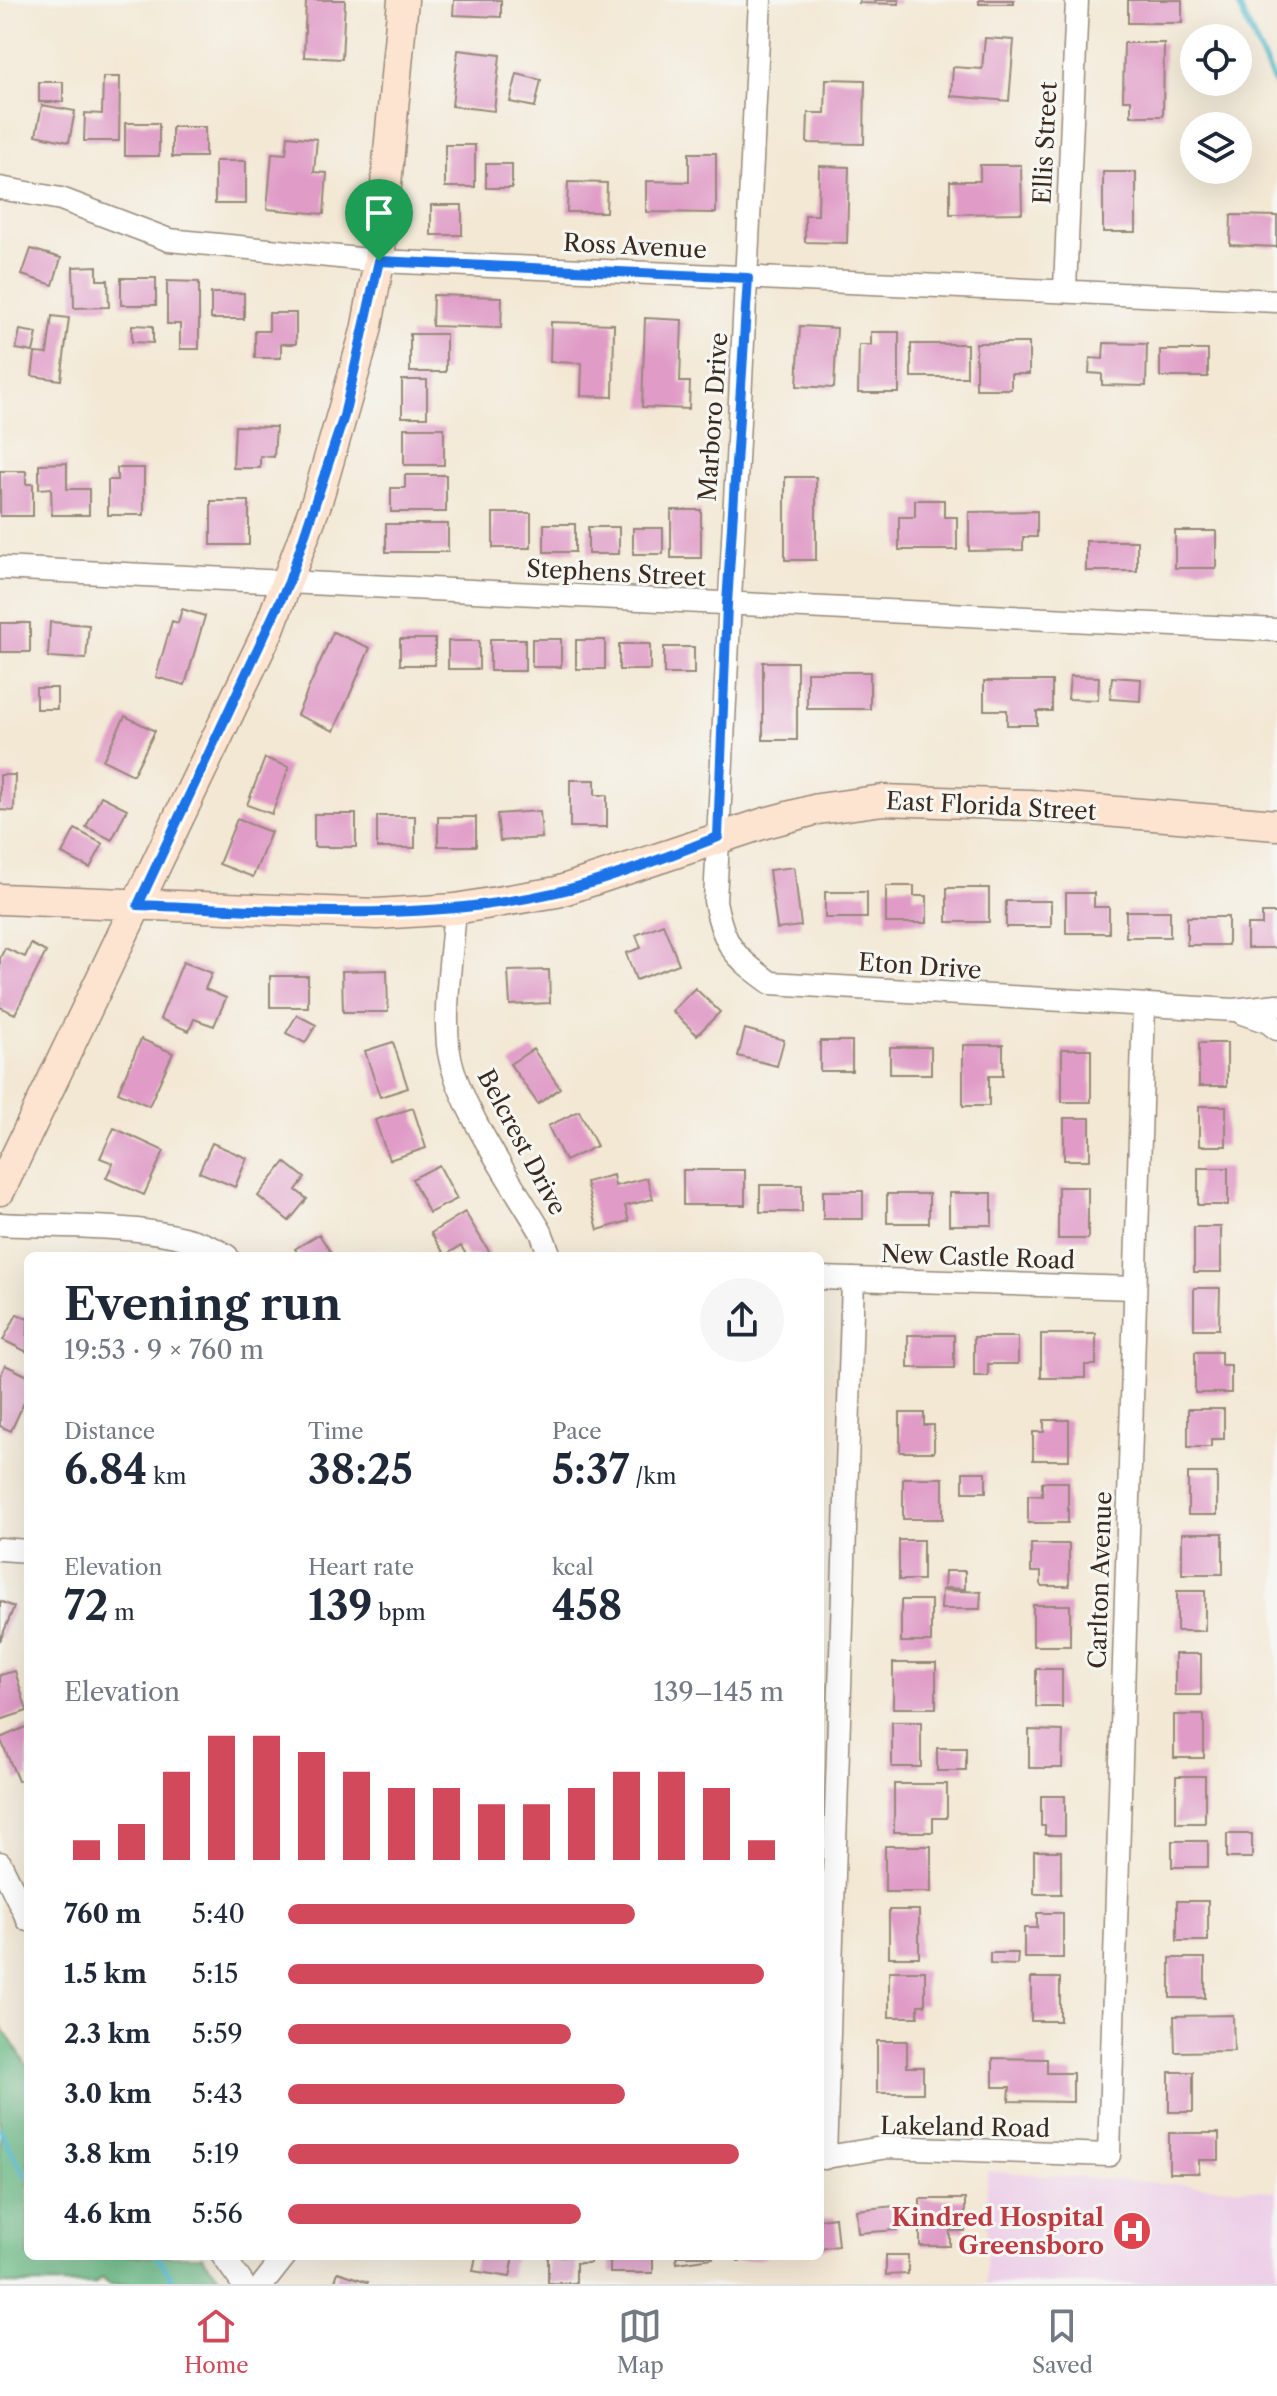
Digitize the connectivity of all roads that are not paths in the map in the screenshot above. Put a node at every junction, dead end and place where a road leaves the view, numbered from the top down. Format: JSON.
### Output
{"nodes":[{"id":1,"x":403,"y":0,"type":"edge"},
{"id":2,"x":760,"y":0,"type":"edge"},
{"id":3,"x":1077,"y":0,"type":"edge"},
{"id":4,"x":0,"y":188,"type":"edge"},
{"id":5,"x":379,"y":261,"type":"junction"},
{"id":6,"x":748,"y":278,"type":"junction"},
{"id":7,"x":1065,"y":289,"type":"junction"},
{"id":8,"x":1277,"y":301,"type":"edge"},
{"id":9,"x":0,"y":568,"type":"edge"},
{"id":10,"x":289,"y":582,"type":"junction"},
{"id":11,"x":727,"y":604,"type":"junction"},
{"id":12,"x":1277,"y":630,"type":"edge"},
{"id":13,"x":1276,"y":825,"type":"edge"},
{"id":14,"x":718,"y":837,"type":"junction"},
{"id":15,"x":0,"y":899,"type":"edge"},
{"id":16,"x":138,"y":905,"type":"junction"},
{"id":17,"x":455,"y":909,"type":"junction"},
{"id":18,"x":1277,"y":1005,"type":"edge"},
{"id":19,"x":1144,"y":1006,"type":"junction"},
{"id":20,"x":1234,"y":1010,"type":"junction"},
{"id":21,"x":1277,"y":1029,"type":"edge"},
{"id":22,"x":0,"y":1190,"type":"edge"},
{"id":23,"x":0,"y":1224,"type":"edge"},
{"id":24,"x":220,"y":1252,"type":"edge"},
{"id":25,"x":548,"y":1252,"type":"edge"},
{"id":26,"x":824,"y":1278,"type":"edge"},
{"id":27,"x":853,"y":1279,"type":"junction"},
{"id":28,"x":1134,"y":1288,"type":"junction"},
{"id":29,"x":0,"y":1549,"type":"edge"},
{"id":30,"x":24,"y":1551,"type":"edge"},
{"id":31,"x":0,"y":1863,"type":"edge"},
{"id":32,"x":24,"y":1912,"type":"edge"},
{"id":33,"x":824,"y":2101,"type":"edge"},
{"id":34,"x":1109,"y":2155,"type":"joint"},
{"id":35,"x":824,"y":2158,"type":"edge"},
{"id":36,"x":226,"y":2260,"type":"edge"},
{"id":37,"x":282,"y":2260,"type":"edge"},
{"id":38,"x":243,"y":2284,"type":"edge"},
{"id":39,"x":263,"y":2284,"type":"edge"}],
"edges":[{"from":1,"to":5,"type":"main road"},
{"from":2,"to":6,"type":"street","name":"Marboro Drive"},
{"from":3,"to":7,"type":"street","name":"Ellis Street"},
{"from":4,"to":5,"type":"street","name":"Ross Avenue"},
{"from":5,"to":6,"type":"street","name":"Ross Avenue"},
{"from":5,"to":10,"type":"main road"},
{"from":6,"to":7,"type":"street","name":"Ross Avenue"},
{"from":6,"to":11,"type":"street","name":"Marboro Drive"},
{"from":7,"to":8,"type":"street","name":"Ross Avenue"},
{"from":9,"to":10,"type":"street","name":"Stephens Street"},
{"from":10,"to":11,"type":"street","name":"Stephens Street"},
{"from":10,"to":16,"type":"main road"},
{"from":11,"to":12,"type":"street","name":"Stephens Street"},
{"from":11,"to":14,"type":"street","name":"Marboro Drive"},
{"from":13,"to":14,"type":"main road","name":"East Florida Street"},
{"from":14,"to":17,"type":"main road","name":"East Florida Street"},
{"from":14,"to":19,"type":"street","name":"Eton Drive"},
{"from":15,"to":16,"type":"main road","name":"East Florida Street"},
{"from":16,"to":17,"type":"main road","name":"East Florida Street"},
{"from":16,"to":22,"type":"main road"},
{"from":17,"to":25,"type":"street","name":"Belcrest Drive"},
{"from":18,"to":20,"type":"street","name":"Eton Drive"},
{"from":19,"to":20,"type":"street","name":"Eton Drive"},
{"from":19,"to":28,"type":"street","name":"Carlton Avenue"},
{"from":20,"to":21,"type":"street","name":"Eton Drive"},
{"from":23,"to":24,"type":"street"},
{"from":26,"to":27,"type":"street","name":"New Castle Road"},
{"from":27,"to":28,"type":"street","name":"New Castle Road"},
{"from":27,"to":33,"type":"street"},
{"from":28,"to":34,"type":"street","name":"Carlton Avenue"},
{"from":29,"to":30,"type":"street"},
{"from":31,"to":32,"type":"street"},
{"from":34,"to":35,"type":"street","name":"Lakeland Road"},
{"from":36,"to":38,"type":"street"},
{"from":37,"to":39,"type":"street"}]}
